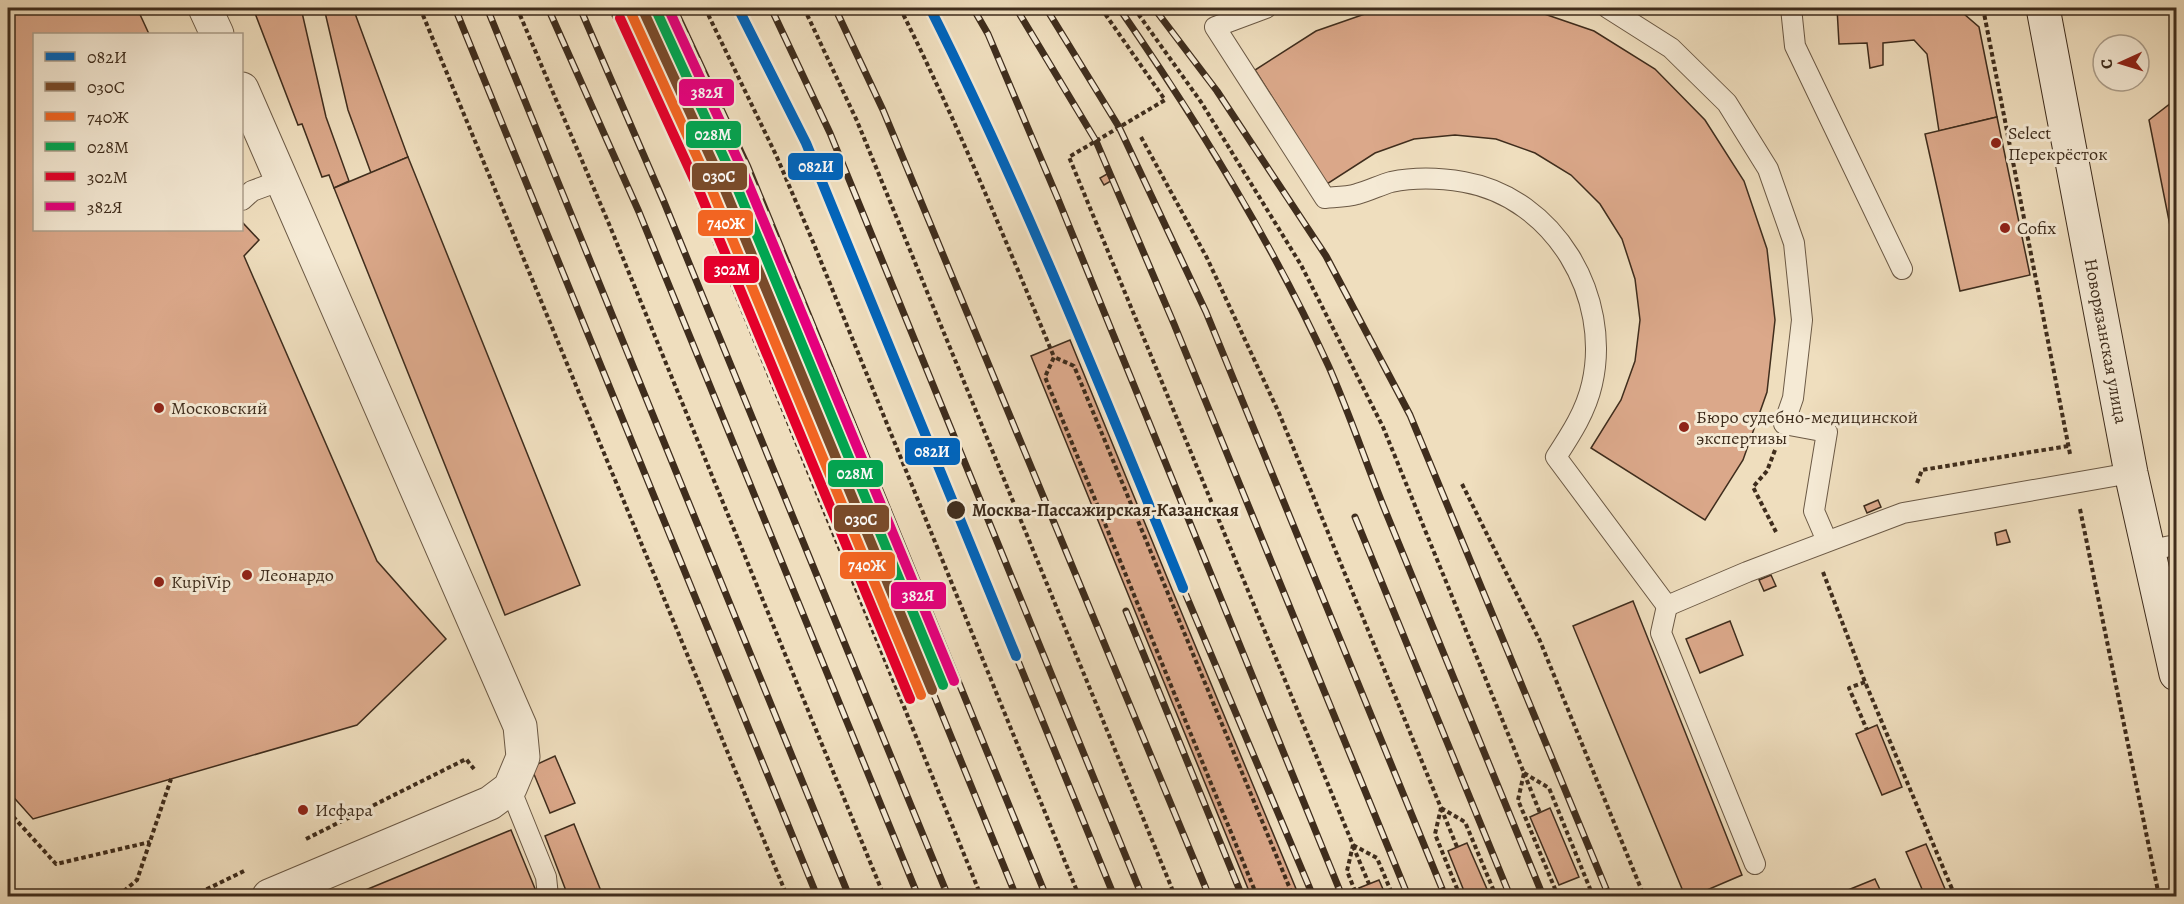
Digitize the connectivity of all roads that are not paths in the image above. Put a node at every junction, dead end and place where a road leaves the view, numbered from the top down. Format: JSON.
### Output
{"nodes":[{"id":1,"x":205,"y":8,"type":"edge"},
{"id":2,"x":1266,"y":8,"type":"edge"},
{"id":3,"x":1608,"y":8,"type":"edge"},
{"id":4,"x":1791,"y":8,"type":"edge"},
{"id":5,"x":2043,"y":8,"type":"edge"},
{"id":6,"x":217,"y":33,"type":"edge"},
{"id":7,"x":243,"y":91,"type":"edge"},
{"id":8,"x":282,"y":180,"type":"junction"},
{"id":9,"x":243,"y":199,"type":"edge"},
{"id":10,"x":1902,"y":269,"type":"dead end"},
{"id":11,"x":2131,"y":473,"type":"junction"},
{"id":12,"x":1827,"y":541,"type":"junction"},
{"id":13,"x":2163,"y":548,"type":"edge"},
{"id":14,"x":1667,"y":606,"type":"junction"},
{"id":15,"x":2176,"y":674,"type":"edge"},
{"id":16,"x":510,"y":788,"type":"junction"},
{"id":17,"x":1755,"y":864,"type":"dead end"},
{"id":18,"x":269,"y":897,"type":"edge"},
{"id":19,"x":548,"y":897,"type":"edge"}],
"edges":[{"from":1,"to":6,"type":"street"},
{"from":2,"to":14,"type":"lane"},
{"from":3,"to":12,"type":"lane"},
{"from":4,"to":10,"type":"lane"},
{"from":5,"to":11,"type":"street","name":"Новорязанская улица"},
{"from":7,"to":8,"type":"street"},
{"from":8,"to":9,"type":"lane"},
{"from":8,"to":16,"type":"street"},
{"from":11,"to":12,"type":"lane"},
{"from":11,"to":13,"type":"street","name":"Новорязанская улица"},
{"from":12,"to":14,"type":"lane"},
{"from":13,"to":15,"type":"street","name":"Новорязанская улица"},
{"from":14,"to":17,"type":"lane"},
{"from":16,"to":18,"type":"street"},
{"from":16,"to":19,"type":"lane"}]}
